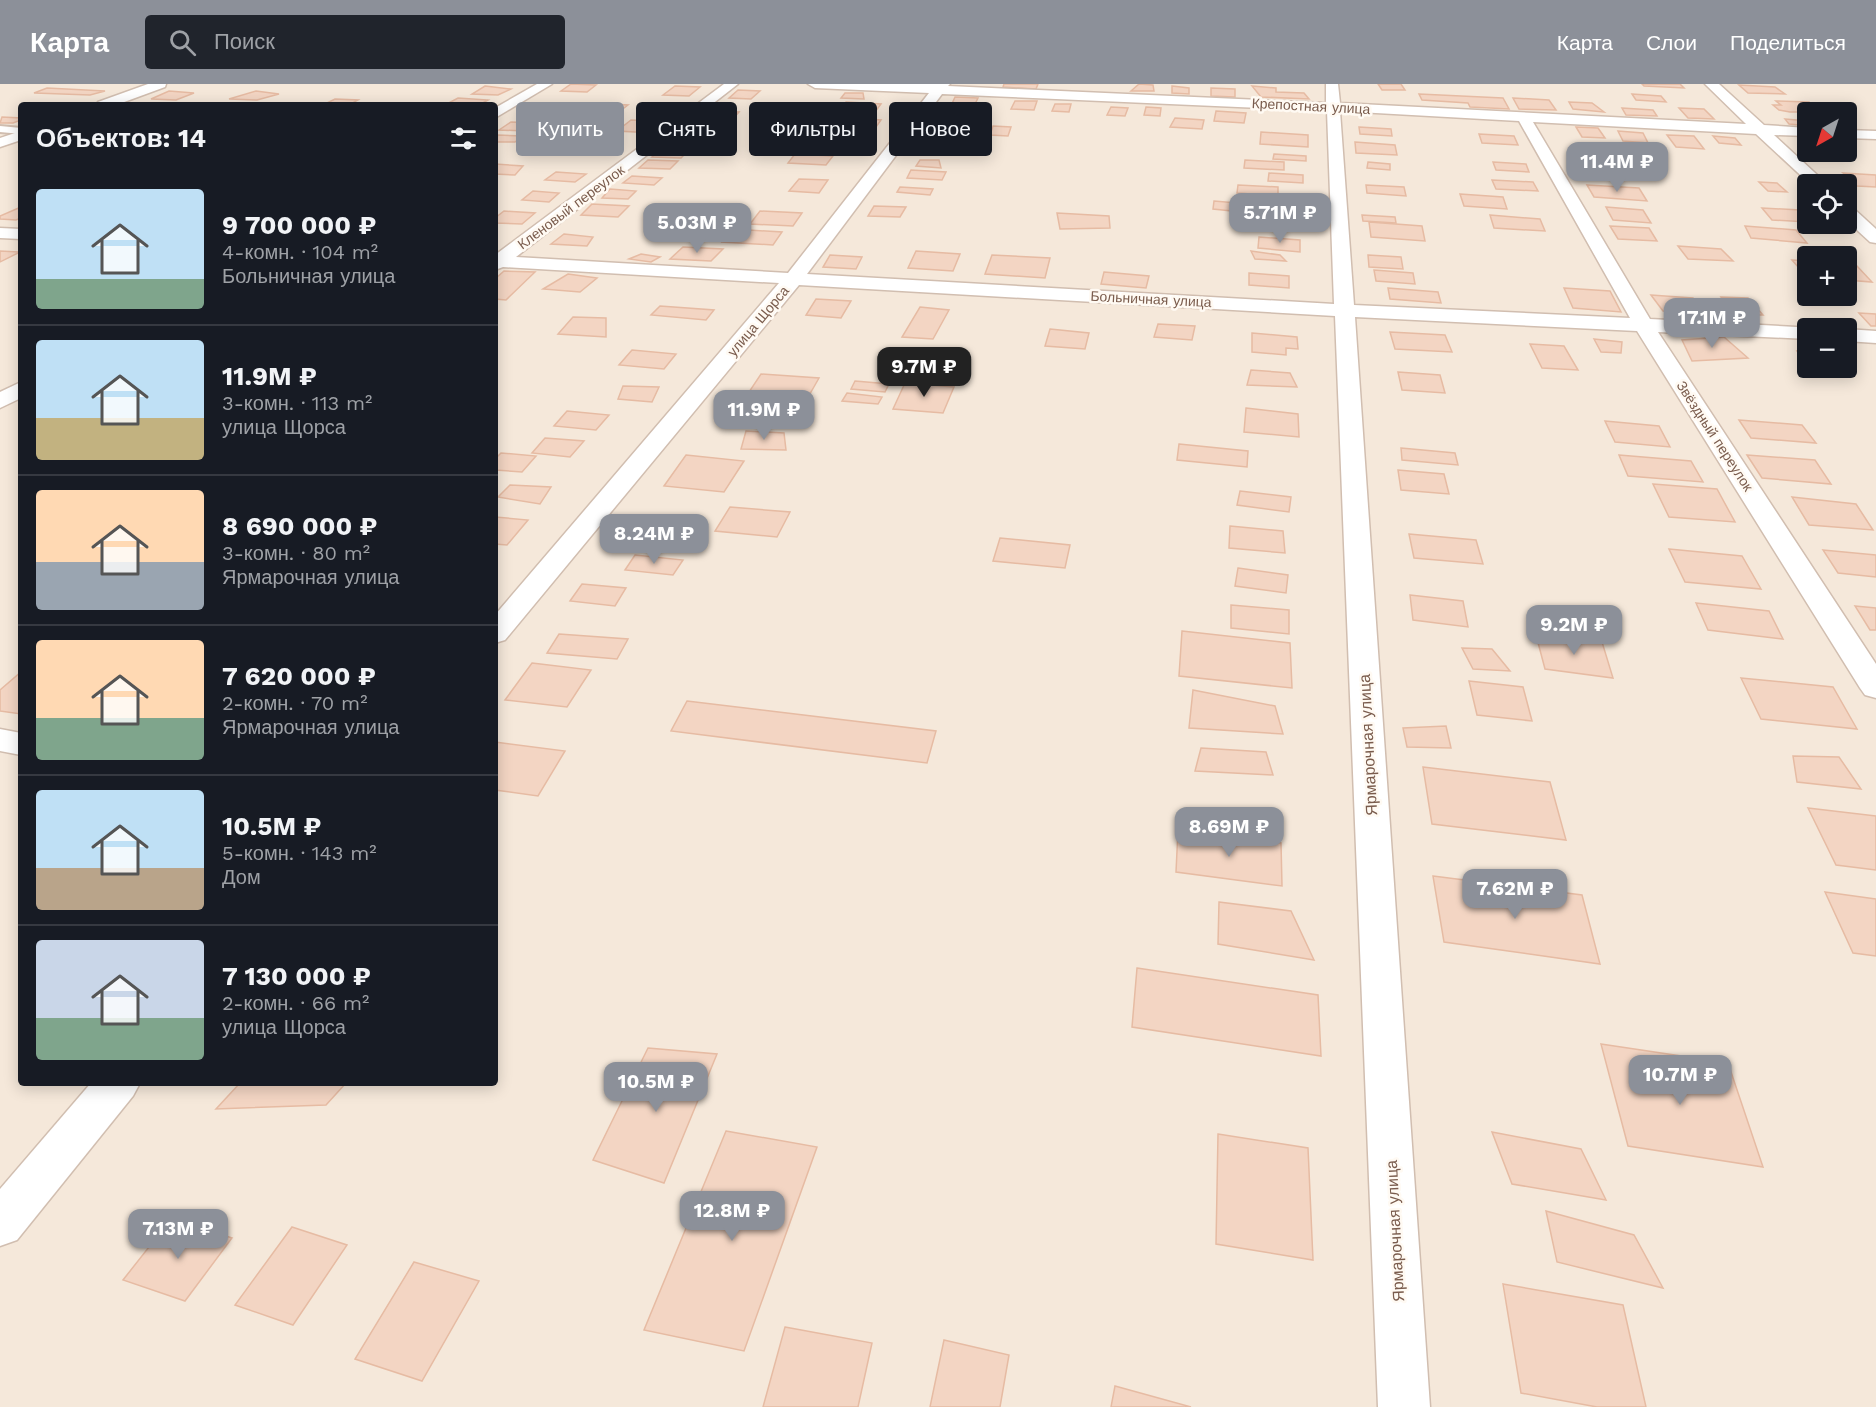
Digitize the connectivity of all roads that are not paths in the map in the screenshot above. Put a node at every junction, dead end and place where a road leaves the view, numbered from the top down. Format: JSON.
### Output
{"nodes":[{"id":1,"x":160,"y":84,"type":"edge"},
{"id":2,"x":546,"y":84,"type":"edge"},
{"id":3,"x":732,"y":84,"type":"edge"},
{"id":4,"x":815,"y":84,"type":"edge"},
{"id":5,"x":1711,"y":84,"type":"edge"},
{"id":6,"x":940,"y":87,"type":"edge"},
{"id":7,"x":1334,"y":96,"type":"edge"},
{"id":8,"x":111,"y":102,"type":"edge"},
{"id":9,"x":498,"y":112,"type":"edge"},
{"id":10,"x":1524,"y":118,"type":"junction"},
{"id":11,"x":0,"y":129,"type":"edge"},
{"id":12,"x":1761,"y":130,"type":"junction"},
{"id":13,"x":18,"y":131,"type":"edge"},
{"id":14,"x":1797,"y":132,"type":"edge"},
{"id":15,"x":1857,"y":134,"type":"edge"},
{"id":16,"x":1876,"y":135,"type":"edge"},
{"id":17,"x":18,"y":136,"type":"edge"},
{"id":18,"x":0,"y":143,"type":"edge"},
{"id":19,"x":1808,"y":174,"type":"edge"},
{"id":20,"x":1857,"y":221,"type":"edge"},
{"id":21,"x":0,"y":233,"type":"edge"},
{"id":22,"x":18,"y":234,"type":"edge"},
{"id":23,"x":1876,"y":238,"type":"edge"},
{"id":24,"x":498,"y":260,"type":"edge"},
{"id":25,"x":498,"y":262,"type":"edge"},
{"id":26,"x":794,"y":278,"type":"junction"},
{"id":27,"x":1345,"y":311,"type":"junction"},
{"id":28,"x":1643,"y":324,"type":"junction"},
{"id":29,"x":1797,"y":332,"type":"edge"},
{"id":30,"x":1857,"y":336,"type":"edge"},
{"id":31,"x":1876,"y":337,"type":"edge"},
{"id":32,"x":18,"y":391,"type":"edge"},
{"id":33,"x":0,"y":401,"type":"edge"},
{"id":34,"x":498,"y":630,"type":"edge"},
{"id":35,"x":1876,"y":688,"type":"edge"},
{"id":36,"x":0,"y":740,"type":"edge"},
{"id":37,"x":18,"y":743,"type":"edge"},
{"id":38,"x":115,"y":1086,"type":"edge"},
{"id":39,"x":0,"y":1224,"type":"edge"},
{"id":40,"x":1404,"y":1407,"type":"edge"}],
"edges":[{"from":1,"to":8,"type":"street"},
{"from":2,"to":9,"type":"street"},
{"from":3,"to":24,"type":"street","name":"Кленовый переулок"},
{"from":4,"to":6,"type":"street","name":"Крепостная улица"},
{"from":5,"to":12,"type":"street"},
{"from":6,"to":7,"type":"street","name":"Крепостная улица"},
{"from":6,"to":26,"type":"street","name":"улица Щорса"},
{"from":7,"to":10,"type":"street","name":"Крепостная улица"},
{"from":7,"to":27,"type":"street","name":"Ярмарочная улица"},
{"from":10,"to":12,"type":"street","name":"Крепостная улица"},
{"from":10,"to":28,"type":"street","name":"Звёздный переулок"},
{"from":11,"to":13,"type":"lane"},
{"from":12,"to":14,"type":"street","name":"Крепостная улица"},
{"from":12,"to":19,"type":"street"},
{"from":15,"to":16,"type":"street"},
{"from":17,"to":18,"type":"street"},
{"from":20,"to":23,"type":"street"},
{"from":21,"to":22,"type":"street"},
{"from":25,"to":26,"type":"street","name":"Больничная улица"},
{"from":26,"to":27,"type":"street","name":"Больничная улица"},
{"from":26,"to":34,"type":"street","name":"улица Щорса"},
{"from":27,"to":28,"type":"street","name":"Больничная улица"},
{"from":27,"to":40,"type":"street","name":"Ярмарочная улица"},
{"from":28,"to":29,"type":"street","name":"Больничная улица"},
{"from":28,"to":35,"type":"street","name":"Звёздный переулок"},
{"from":30,"to":31,"type":"street"},
{"from":32,"to":33,"type":"street"},
{"from":36,"to":37,"type":"street"},
{"from":38,"to":39,"type":"street"}]}
